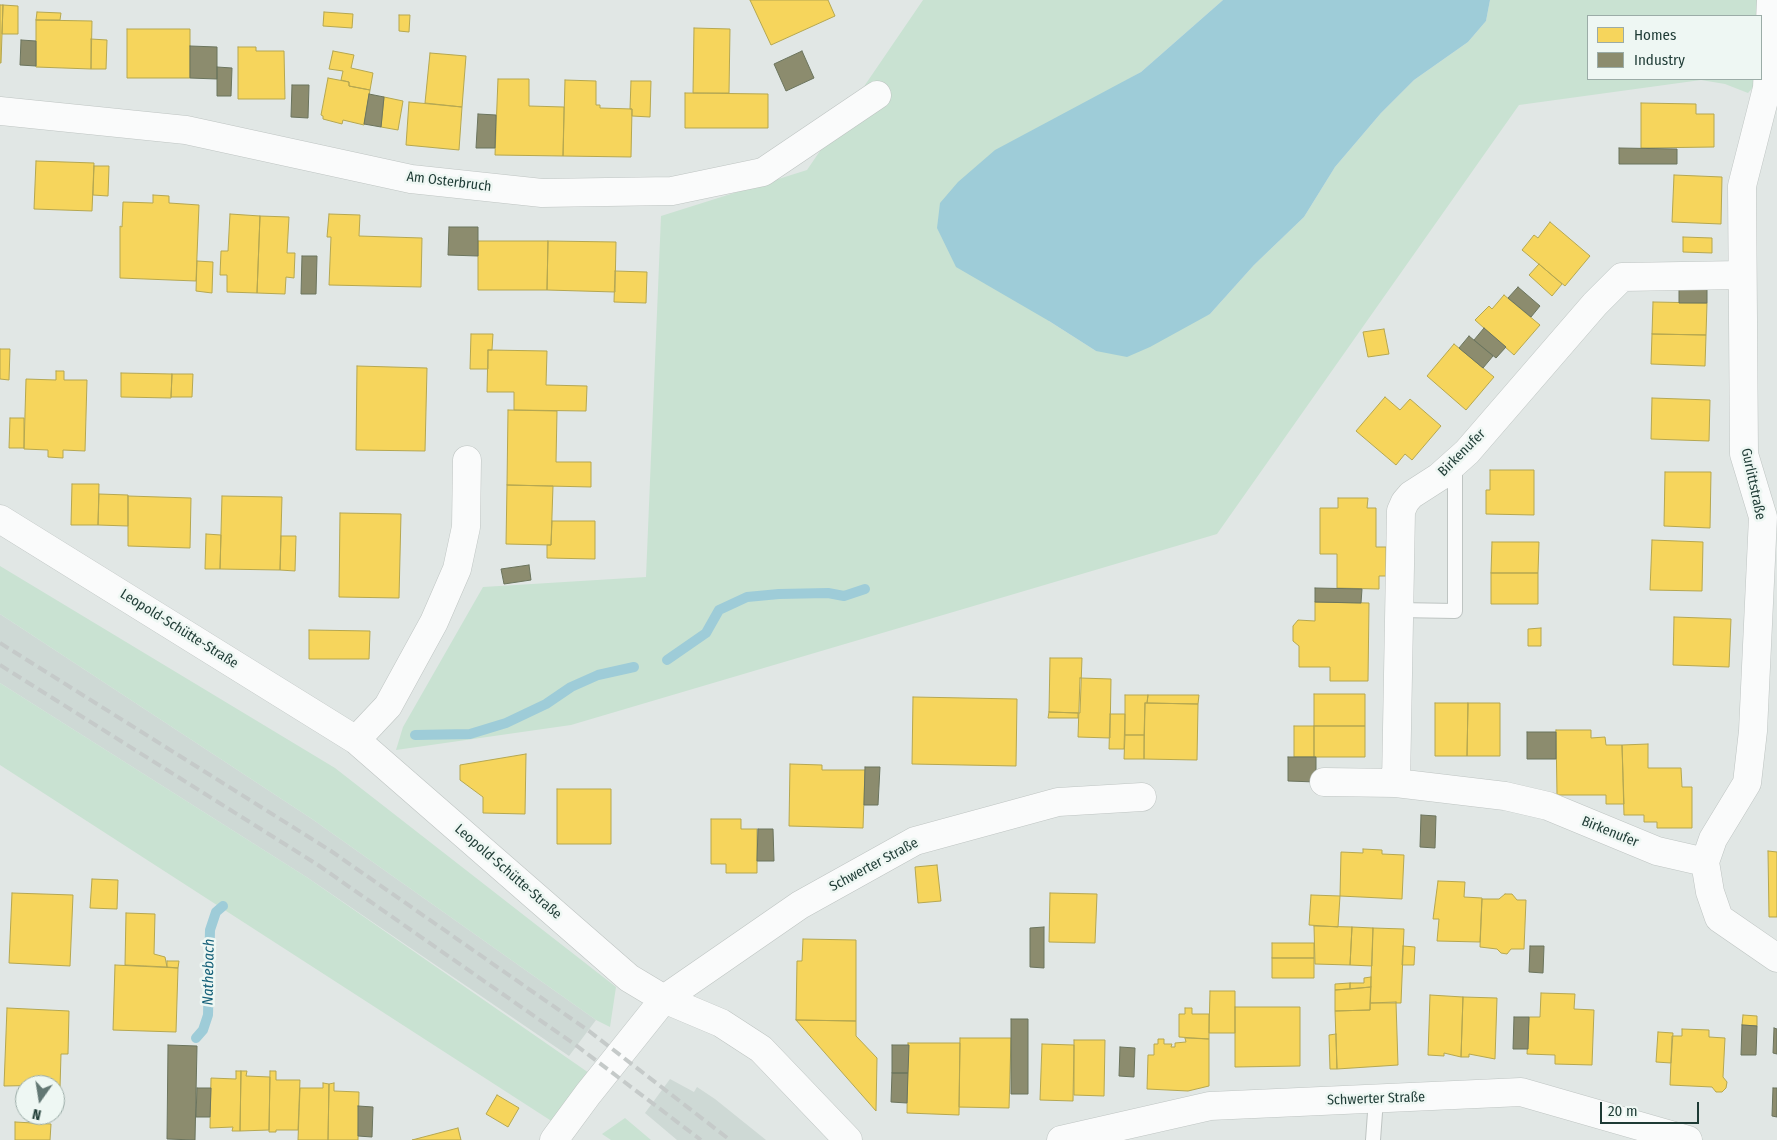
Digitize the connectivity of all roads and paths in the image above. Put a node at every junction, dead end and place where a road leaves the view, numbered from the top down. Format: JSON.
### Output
{"nodes":[{"id":1,"x":1772,"y":0,"type":"edge"},
{"id":2,"x":878,"y":95,"type":"dead end"},
{"id":3,"x":0,"y":112,"type":"edge"},
{"id":4,"x":1741,"y":275,"type":"junction"},
{"id":5,"x":467,"y":460,"type":"dead end"},
{"id":6,"x":1455,"y":464,"type":"junction"},
{"id":7,"x":1770,"y":517,"type":"edge"},
{"id":8,"x":0,"y":520,"type":"edge"},
{"id":9,"x":1399,"y":610,"type":"junction"},
{"id":10,"x":356,"y":740,"type":"junction"},
{"id":11,"x":1324,"y":782,"type":"dead end"},
{"id":12,"x":1396,"y":783,"type":"junction"},
{"id":13,"x":1142,"y":797,"type":"dead end"},
{"id":14,"x":1705,"y":862,"type":"junction"},
{"id":15,"x":1777,"y":958,"type":"edge"},
{"id":16,"x":664,"y":999,"type":"junction"},
{"id":17,"x":1376,"y":1099,"type":"junction"},
{"id":18,"x":554,"y":1140,"type":"edge"},
{"id":19,"x":848,"y":1140,"type":"edge"},
{"id":20,"x":1061,"y":1140,"type":"edge"},
{"id":21,"x":1373,"y":1140,"type":"edge"},
{"id":22,"x":1688,"y":1140,"type":"edge"}],
"edges":[{"from":1,"to":4,"type":"street","name":"Gurlittstraße"},
{"from":2,"to":3,"type":"street","name":"Am Osterbruch"},
{"from":4,"to":6,"type":"street","name":"Birkenufer"},
{"from":4,"to":7,"type":"street","name":"Gurlittstraße"},
{"from":5,"to":10,"type":"street"},
{"from":6,"to":9,"type":"street","name":"Birkenufer"},
{"from":6,"to":9,"type":"lane"},
{"from":7,"to":14,"type":"street","name":"Gurlittstraße"},
{"from":8,"to":10,"type":"street","name":"Leopold-Schütte-Straße"},
{"from":9,"to":12,"type":"street","name":"Birkenufer"},
{"from":10,"to":16,"type":"street","name":"Leopold-Schütte-Straße"},
{"from":11,"to":12,"type":"street","name":"Birkenufer"},
{"from":12,"to":14,"type":"street","name":"Birkenufer"},
{"from":13,"to":16,"type":"street","name":"Schwerter Straße"},
{"from":14,"to":15,"type":"street","name":"Gurlittstraße"},
{"from":16,"to":18,"type":"street","name":"Schwerter Straße"},
{"from":16,"to":19,"type":"street"},
{"from":17,"to":20,"type":"street","name":"Schwerter Straße"},
{"from":17,"to":21,"type":"lane"},
{"from":17,"to":22,"type":"street","name":"Schwerter Straße"}]}
